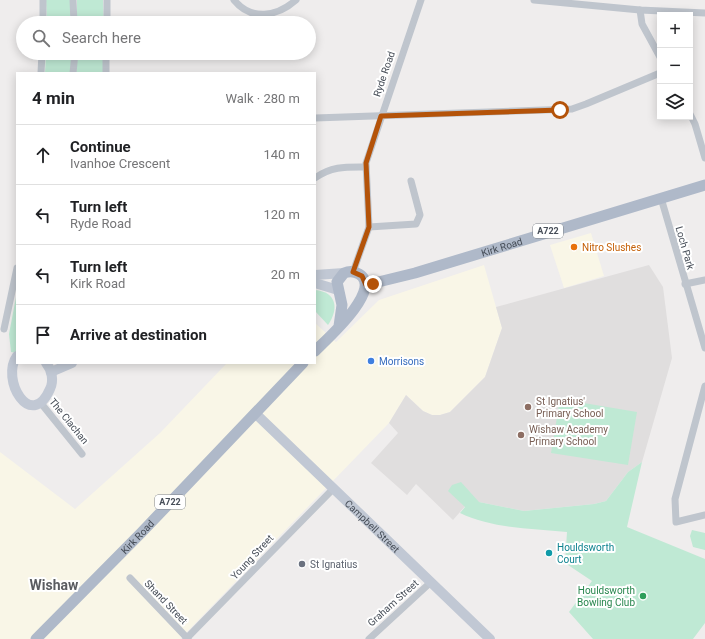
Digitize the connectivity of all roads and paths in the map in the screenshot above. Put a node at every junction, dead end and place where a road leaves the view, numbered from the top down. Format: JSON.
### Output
{"nodes":[{"id":1,"x":43,"y":0,"type":"edge"},
{"id":2,"x":73,"y":0,"type":"edge"},
{"id":3,"x":107,"y":0,"type":"edge"},
{"id":4,"x":234,"y":0,"type":"edge"},
{"id":5,"x":296,"y":0,"type":"edge"},
{"id":6,"x":421,"y":0,"type":"edge"},
{"id":7,"x":534,"y":0,"type":"edge"},
{"id":8,"x":640,"y":10,"type":"junction"},
{"id":9,"x":705,"y":13,"type":"edge"},
{"id":10,"x":43,"y":16,"type":"edge"},
{"id":11,"x":74,"y":16,"type":"edge"},
{"id":12,"x":107,"y":16,"type":"edge"},
{"id":13,"x":657,"y":52,"type":"edge"},
{"id":14,"x":42,"y":60,"type":"edge"},
{"id":15,"x":74,"y":60,"type":"edge"},
{"id":16,"x":106,"y":60,"type":"edge"},
{"id":17,"x":41,"y":72,"type":"edge"},
{"id":18,"x":73,"y":72,"type":"edge"},
{"id":19,"x":106,"y":72,"type":"edge"},
{"id":20,"x":657,"y":74,"type":"edge"},
{"id":21,"x":381,"y":116,"type":"junction"},
{"id":22,"x":316,"y":118,"type":"edge"},
{"id":23,"x":693,"y":120,"type":"edge"},
{"id":24,"x":705,"y":158,"type":"edge"},
{"id":25,"x":366,"y":167,"type":"junction"},
{"id":26,"x":316,"y":177,"type":"edge"},
{"id":27,"x":411,"y":180,"type":"dead end"},
{"id":28,"x":705,"y":185,"type":"edge"},
{"id":29,"x":661,"y":198,"type":"junction"},
{"id":30,"x":369,"y":227,"type":"junction"},
{"id":31,"x":349,"y":272,"type":"junction"},
{"id":32,"x":16,"y":273,"type":"edge"},
{"id":33,"x":316,"y":275,"type":"edge"},
{"id":34,"x":705,"y":280,"type":"edge"},
{"id":35,"x":316,"y":283,"type":"edge"},
{"id":36,"x":686,"y":284,"type":"junction"},
{"id":37,"x":364,"y":290,"type":"junction"},
{"id":38,"x":339,"y":293,"type":"junction"},
{"id":39,"x":339,"y":326,"type":"junction"},
{"id":40,"x":4,"y":329,"type":"dead end"},
{"id":41,"x":705,"y":348,"type":"edge"},
{"id":42,"x":316,"y":350,"type":"edge"},
{"id":43,"x":16,"y":357,"type":"edge"},
{"id":44,"x":66,"y":364,"type":"edge"},
{"id":45,"x":302,"y":364,"type":"edge"},
{"id":46,"x":48,"y":367,"type":"edge"},
{"id":47,"x":2,"y":375,"type":"dead end"},
{"id":48,"x":705,"y":386,"type":"edge"},
{"id":49,"x":8,"y":397,"type":"dead end"},
{"id":50,"x":40,"y":402,"type":"junction"},
{"id":51,"x":255,"y":414,"type":"junction"},
{"id":52,"x":701,"y":418,"type":"edge"},
{"id":53,"x":82,"y":454,"type":"dead end"},
{"id":54,"x":333,"y":489,"type":"junction"},
{"id":55,"x":705,"y":515,"type":"edge"},
{"id":56,"x":130,"y":578,"type":"dead end"},
{"id":57,"x":431,"y":582,"type":"junction"},
{"id":58,"x":36,"y":639,"type":"edge"},
{"id":59,"x":187,"y":639,"type":"edge"},
{"id":60,"x":369,"y":639,"type":"edge"},
{"id":61,"x":490,"y":639,"type":"edge"}],
"edges":[{"from":1,"to":10,"type":"street"},
{"from":2,"to":11,"type":"street"},
{"from":3,"to":12,"type":"street"},
{"from":4,"to":5,"type":"street"},
{"from":6,"to":21,"type":"street","name":"Ryde Road"},
{"from":7,"to":8,"type":"street"},
{"from":8,"to":9,"type":"street"},
{"from":8,"to":13,"type":"street"},
{"from":14,"to":17,"type":"street"},
{"from":15,"to":18,"type":"street"},
{"from":16,"to":19,"type":"street"},
{"from":20,"to":21,"type":"street"},
{"from":21,"to":22,"type":"street"},
{"from":21,"to":25,"type":"street","name":"Ryde Road"},
{"from":23,"to":24,"type":"street"},
{"from":25,"to":26,"type":"street"},
{"from":25,"to":30,"type":"street","name":"Ryde Road"},
{"from":27,"to":30,"type":"street"},
{"from":28,"to":29,"type":"main road","name":"Kirk Road","number":"A722"},
{"from":29,"to":36,"type":"street","name":"Loch Park"},
{"from":29,"to":37,"type":"main road","name":"Kirk Road","number":"A722"},
{"from":30,"to":31,"type":"street","name":"Ryde Road"},
{"from":31,"to":33,"type":"street"},
{"from":31,"to":37,"type":"main road"},
{"from":31,"to":38,"type":"main road"},
{"from":32,"to":40,"type":"street"},
{"from":34,"to":36,"type":"street"},
{"from":35,"to":38,"type":"street"},
{"from":36,"to":41,"type":"street","name":"Loch Park"},
{"from":37,"to":38,"type":"main road","name":"Kirk Road","number":"A722"},
{"from":37,"to":39,"type":"main road"},
{"from":38,"to":39,"type":"main road"},
{"from":39,"to":42,"type":"main road"},
{"from":43,"to":47,"type":"street"},
{"from":44,"to":46,"type":"street"},
{"from":45,"to":51,"type":"main road","name":"Kirk Road","number":"A722"},
{"from":46,"to":50,"type":"street"},
{"from":48,"to":52,"type":"street"},
{"from":49,"to":50,"type":"street"},
{"from":50,"to":53,"type":"street","name":"The Clachan"},
{"from":51,"to":54,"type":"street","name":"Campbell Street"},
{"from":51,"to":58,"type":"main road","name":"Kirk Road","number":"A722"},
{"from":52,"to":55,"type":"street"},
{"from":54,"to":57,"type":"street","name":"Campbell Street"},
{"from":54,"to":59,"type":"street","name":"Young Street"},
{"from":56,"to":59,"type":"street","name":"Shand Street"},
{"from":57,"to":60,"type":"street","name":"Graham Street"},
{"from":57,"to":61,"type":"street","name":"Campbell Street"}]}
